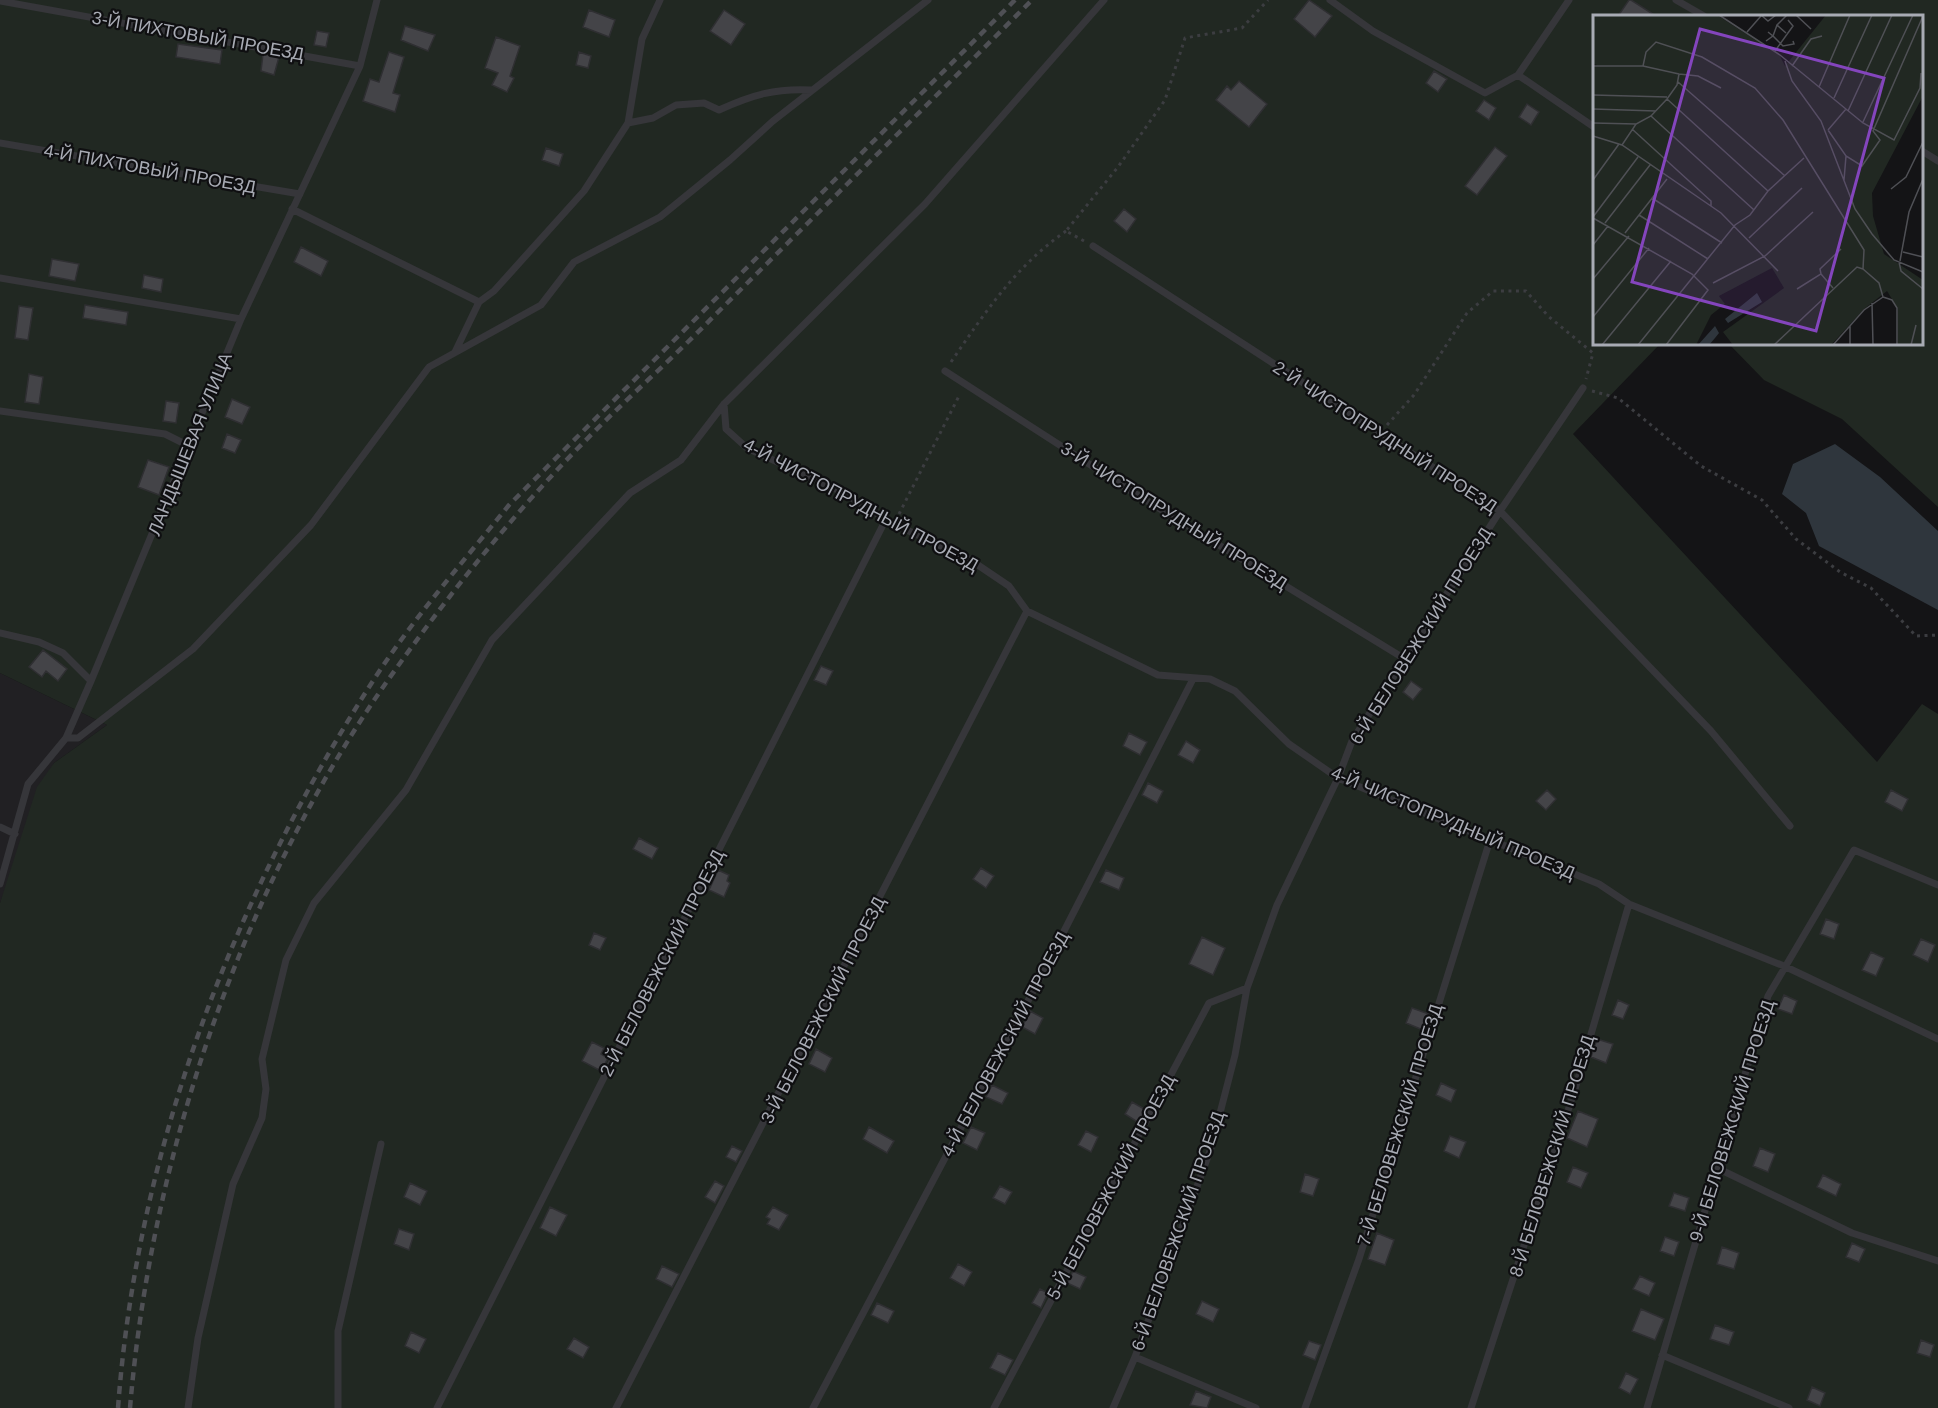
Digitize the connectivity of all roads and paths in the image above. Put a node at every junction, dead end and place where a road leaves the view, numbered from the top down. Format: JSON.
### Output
{"nodes":[{"id":1,"x":377,"y":0,"type":"edge"},
{"id":2,"x":660,"y":0,"type":"edge"},
{"id":3,"x":928,"y":0,"type":"edge"},
{"id":4,"x":1104,"y":0,"type":"edge"},
{"id":5,"x":1268,"y":0,"type":"edge"},
{"id":6,"x":1329,"y":0,"type":"edge"},
{"id":7,"x":1569,"y":0,"type":"edge"},
{"id":8,"x":1676,"y":0,"type":"edge"},
{"id":9,"x":0,"y":1,"type":"edge"},
{"id":10,"x":1702,"y":15,"type":"edge"},
{"id":11,"x":360,"y":66,"type":"junction"},
{"id":12,"x":1518,"y":75,"type":"junction"},
{"id":13,"x":812,"y":90,"type":"junction"},
{"id":14,"x":628,"y":123,"type":"junction"},
{"id":15,"x":1593,"y":126,"type":"edge"},
{"id":16,"x":0,"y":143,"type":"edge"},
{"id":17,"x":1923,"y":152,"type":"edge"},
{"id":18,"x":1938,"y":161,"type":"edge"},
{"id":19,"x":300,"y":194,"type":"junction"},
{"id":20,"x":292,"y":209,"type":"junction"},
{"id":21,"x":1066,"y":231,"type":"junction"},
{"id":22,"x":1093,"y":246,"type":"joint"},
{"id":23,"x":0,"y":278,"type":"edge"},
{"id":24,"x":479,"y":302,"type":"junction"},
{"id":25,"x":241,"y":319,"type":"junction"},
{"id":26,"x":455,"y":352,"type":"junction"},
{"id":27,"x":945,"y":370,"type":"joint"},
{"id":28,"x":966,"y":384,"type":"junction"},
{"id":29,"x":1584,"y":388,"type":"junction"},
{"id":30,"x":724,"y":404,"type":"junction"},
{"id":31,"x":0,"y":411,"type":"edge"},
{"id":32,"x":1380,"y":433,"type":"junction"},
{"id":33,"x":189,"y":446,"type":"junction"},
{"id":34,"x":1500,"y":511,"type":"junction"},
{"id":35,"x":886,"y":519,"type":"junction"},
{"id":36,"x":894,"y":524,"type":"junction"},
{"id":37,"x":1028,"y":611,"type":"junction"},
{"id":38,"x":0,"y":633,"type":"edge"},
{"id":39,"x":1938,"y":635,"type":"edge"},
{"id":40,"x":1405,"y":659,"type":"junction"},
{"id":41,"x":1193,"y":679,"type":"junction"},
{"id":42,"x":91,"y":681,"type":"junction"},
{"id":43,"x":66,"y":738,"type":"junction"},
{"id":44,"x":1338,"y":778,"type":"junction"},
{"id":45,"x":1790,"y":826,"type":"dead end"},
{"id":46,"x":0,"y":827,"type":"edge"},
{"id":47,"x":15,"y":834,"type":"junction"},
{"id":48,"x":1490,"y":840,"type":"junction"},
{"id":49,"x":0,"y":884,"type":"edge"},
{"id":50,"x":1938,"y":885,"type":"edge"},
{"id":51,"x":1629,"y":904,"type":"junction"},
{"id":52,"x":1784,"y":966,"type":"junction"},
{"id":53,"x":1247,"y":988,"type":"junction"},
{"id":54,"x":1938,"y":1039,"type":"edge"},
{"id":55,"x":381,"y":1144,"type":"dead end"},
{"id":56,"x":1717,"y":1168,"type":"junction"},
{"id":57,"x":1938,"y":1261,"type":"edge"},
{"id":58,"x":1662,"y":1354,"type":"junction"},
{"id":59,"x":1135,"y":1356,"type":"junction"},
{"id":60,"x":188,"y":1408,"type":"edge"},
{"id":61,"x":338,"y":1408,"type":"edge"},
{"id":62,"x":438,"y":1408,"type":"edge"},
{"id":63,"x":616,"y":1408,"type":"edge"},
{"id":64,"x":813,"y":1408,"type":"edge"},
{"id":65,"x":994,"y":1408,"type":"edge"},
{"id":66,"x":1113,"y":1408,"type":"edge"},
{"id":67,"x":1256,"y":1408,"type":"edge"},
{"id":68,"x":1305,"y":1408,"type":"edge"},
{"id":69,"x":1471,"y":1408,"type":"edge"},
{"id":70,"x":1647,"y":1408,"type":"edge"},
{"id":71,"x":1789,"y":1408,"type":"edge"}],
"edges":[{"from":1,"to":11,"type":"lane","name":"ЛАНДЫШЕВАЯ УЛИЦА"},
{"from":2,"to":14,"type":"lane"},
{"from":3,"to":13,"type":"lane"},
{"from":4,"to":30,"type":"lane"},
{"from":5,"to":21,"type":"path"},
{"from":6,"to":12,"type":"lane"},
{"from":7,"to":12,"type":"lane"},
{"from":8,"to":10,"type":"lane"},
{"from":9,"to":11,"type":"lane","name":"3-Й ПИХТОВЫЙ ПРОЕЗД"},
{"from":11,"to":19,"type":"lane","name":"ЛАНДЫШЕВАЯ УЛИЦА"},
{"from":12,"to":15,"type":"lane"},
{"from":13,"to":14,"type":"lane"},
{"from":13,"to":26,"type":"lane"},
{"from":14,"to":24,"type":"lane"},
{"from":16,"to":19,"type":"lane","name":"4-Й ПИХТОВЫЙ ПРОЕЗД"},
{"from":17,"to":18,"type":"lane"},
{"from":19,"to":20,"type":"lane","name":"ЛАНДЫШЕВАЯ УЛИЦА"},
{"from":20,"to":24,"type":"lane"},
{"from":20,"to":25,"type":"lane","name":"ЛАНДЫШЕВАЯ УЛИЦА"},
{"from":21,"to":22,"type":"path"},
{"from":21,"to":27,"type":"path"},
{"from":22,"to":32,"type":"lane","name":"2-Й ЧИСТОПРУДНЫЙ ПРОЕЗД"},
{"from":23,"to":25,"type":"lane"},
{"from":24,"to":26,"type":"lane"},
{"from":25,"to":33,"type":"lane","name":"ЛАНДЫШЕВАЯ УЛИЦА"},
{"from":26,"to":43,"type":"lane"},
{"from":27,"to":28,"type":"lane","name":"3-Й ЧИСТОПРУДНЫЙ ПРОЕЗД"},
{"from":28,"to":36,"type":"path"},
{"from":28,"to":40,"type":"lane","name":"3-Й ЧИСТОПРУДНЫЙ ПРОЕЗД"},
{"from":29,"to":32,"type":"path"},
{"from":29,"to":34,"type":"lane","name":"6-Й БЕЛОВЕЖСКИЙ ПРОЕЗД"},
{"from":29,"to":39,"type":"path"},
{"from":30,"to":35,"type":"lane","name":"4-Й ЧИСТОПРУДНЫЙ ПРОЕЗД"},
{"from":30,"to":60,"type":"lane"},
{"from":31,"to":33,"type":"lane"},
{"from":32,"to":34,"type":"lane","name":"2-Й ЧИСТОПРУДНЫЙ ПРОЕЗД"},
{"from":33,"to":42,"type":"lane","name":"ЛАНДЫШЕВАЯ УЛИЦА"},
{"from":34,"to":40,"type":"lane","name":"6-Й БЕЛОВЕЖСКИЙ ПРОЕЗД"},
{"from":34,"to":45,"type":"lane","name":"2-Й ЧИСТОПРУДНЫЙ ПРОЕЗД"},
{"from":35,"to":36,"type":"lane","name":"4-Й ЧИСТОПРУДНЫЙ ПРОЕЗД"},
{"from":35,"to":62,"type":"lane","name":"2-Й БЕЛОВЕЖСКИЙ ПРОЕЗД"},
{"from":36,"to":37,"type":"lane","name":"4-Й ЧИСТОПРУДНЫЙ ПРОЕЗД"},
{"from":37,"to":41,"type":"lane","name":"4-Й ЧИСТОПРУДНЫЙ ПРОЕЗД"},
{"from":37,"to":63,"type":"lane","name":"3-Й БЕЛОВЕЖСКИЙ ПРОЕЗД"},
{"from":38,"to":42,"type":"lane"},
{"from":40,"to":44,"type":"lane","name":"6-Й БЕЛОВЕЖСКИЙ ПРОЕЗД"},
{"from":41,"to":44,"type":"lane","name":"4-Й ЧИСТОПРУДНЫЙ ПРОЕЗД"},
{"from":41,"to":64,"type":"lane","name":"4-Й БЕЛОВЕЖСКИЙ ПРОЕЗД"},
{"from":42,"to":43,"type":"lane","name":"ЛАНДЫШЕВАЯ УЛИЦА"},
{"from":43,"to":47,"type":"lane","name":"ЛАНДЫШЕВАЯ УЛИЦА"},
{"from":44,"to":48,"type":"lane","name":"4-Й ЧИСТОПРУДНЫЙ ПРОЕЗД"},
{"from":44,"to":53,"type":"lane","name":"6-Й БЕЛОВЕЖСКИЙ ПРОЕЗД"},
{"from":46,"to":47,"type":"lane"},
{"from":47,"to":49,"type":"lane","name":"ЛАНДЫШЕВАЯ УЛИЦА"},
{"from":48,"to":51,"type":"lane","name":"4-Й ЧИСТОПРУДНЫЙ ПРОЕЗД"},
{"from":48,"to":68,"type":"lane","name":"7-Й БЕЛОВЕЖСКИЙ ПРОЕЗД"},
{"from":50,"to":52,"type":"lane","name":"9-Й БЕЛОВЕЖСКИЙ ПРОЕЗД"},
{"from":51,"to":52,"type":"lane","name":"4-Й ЧИСТОПРУДНЫЙ ПРОЕЗД"},
{"from":51,"to":69,"type":"lane","name":"8-Й БЕЛОВЕЖСКИЙ ПРОЕЗД"},
{"from":52,"to":54,"type":"lane","name":"4-Й ЧИСТОПРУДНЫЙ ПРОЕЗД"},
{"from":52,"to":56,"type":"lane","name":"9-Й БЕЛОВЕЖСКИЙ ПРОЕЗД"},
{"from":53,"to":59,"type":"lane","name":"6-Й БЕЛОВЕЖСКИЙ ПРОЕЗД"},
{"from":53,"to":65,"type":"lane","name":"5-Й БЕЛОВЕЖСКИЙ ПРОЕЗД"},
{"from":55,"to":61,"type":"lane"},
{"from":56,"to":57,"type":"lane"},
{"from":56,"to":58,"type":"lane","name":"9-Й БЕЛОВЕЖСКИЙ ПРОЕЗД"},
{"from":58,"to":70,"type":"lane","name":"9-Й БЕЛОВЕЖСКИЙ ПРОЕЗД"},
{"from":58,"to":71,"type":"lane"},
{"from":59,"to":66,"type":"lane","name":"6-Й БЕЛОВЕЖСКИЙ ПРОЕЗД"},
{"from":59,"to":67,"type":"lane"}]}
